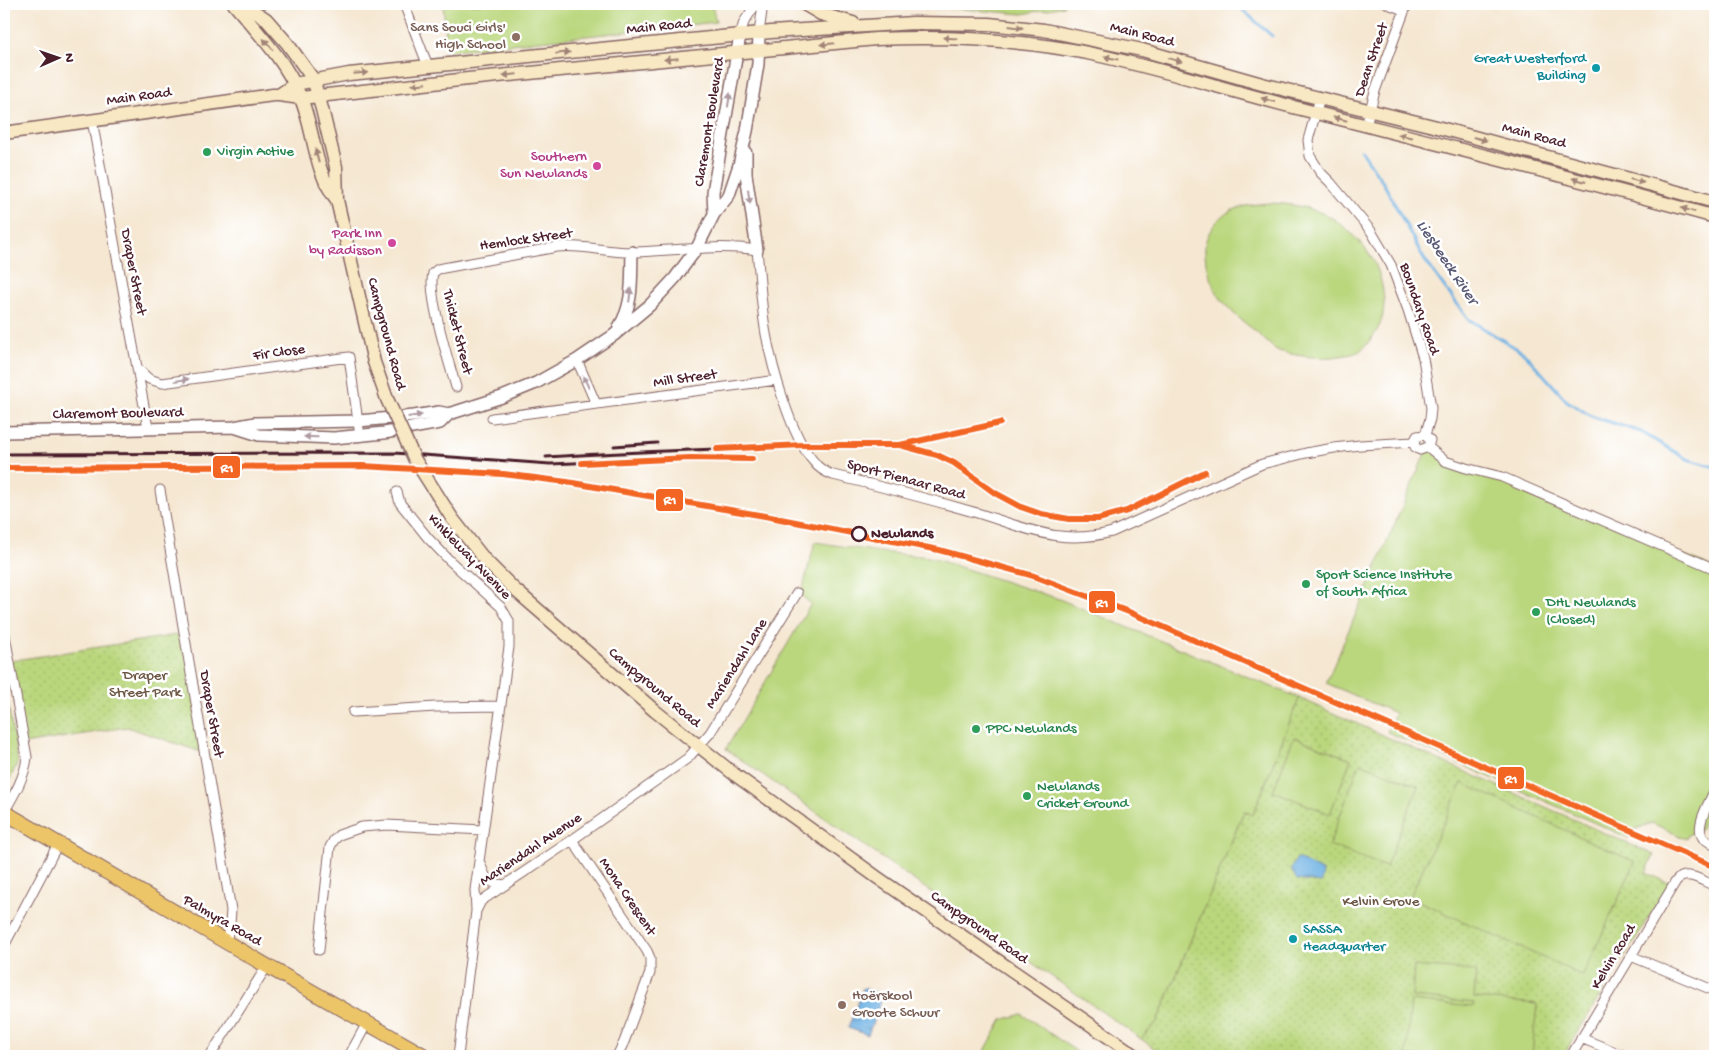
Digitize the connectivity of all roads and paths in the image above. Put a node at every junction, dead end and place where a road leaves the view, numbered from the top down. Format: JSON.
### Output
{"nodes":[{"id":1,"x":234,"y":4,"type":"edge"},
{"id":2,"x":243,"y":4,"type":"edge"},
{"id":3,"x":404,"y":4,"type":"edge"},
{"id":4,"x":756,"y":4,"type":"edge"},
{"id":5,"x":763,"y":4,"type":"edge"},
{"id":6,"x":804,"y":4,"type":"edge"},
{"id":7,"x":1388,"y":4,"type":"edge"},
{"id":8,"x":1405,"y":7,"type":"edge"},
{"id":9,"x":862,"y":26,"type":"junction"},
{"id":10,"x":759,"y":33,"type":"junction"},
{"id":11,"x":740,"y":35,"type":"junction"},
{"id":12,"x":759,"y":51,"type":"junction"},
{"id":13,"x":737,"y":53,"type":"junction"},
{"id":14,"x":428,"y":66,"type":"junction"},
{"id":15,"x":312,"y":80,"type":"junction"},
{"id":16,"x":295,"y":84,"type":"junction"},
{"id":17,"x":279,"y":94,"type":"junction"},
{"id":18,"x":318,"y":95,"type":"junction"},
{"id":19,"x":301,"y":98,"type":"junction"},
{"id":20,"x":1320,"y":98,"type":"junction"},
{"id":21,"x":1370,"y":111,"type":"junction"},
{"id":22,"x":1315,"y":113,"type":"junction"},
{"id":23,"x":92,"y":120,"type":"junction"},
{"id":24,"x":1366,"y":126,"type":"junction"},
{"id":25,"x":747,"y":131,"type":"junction"},
{"id":26,"x":4,"y":133,"type":"edge"},
{"id":27,"x":337,"y":200,"type":"junction"},
{"id":28,"x":1715,"y":202,"type":"edge"},
{"id":29,"x":714,"y":214,"type":"junction"},
{"id":30,"x":1715,"y":217,"type":"edge"},
{"id":31,"x":697,"y":248,"type":"junction"},
{"id":32,"x":757,"y":250,"type":"junction"},
{"id":33,"x":632,"y":252,"type":"junction"},
{"id":34,"x":431,"y":284,"type":"joint"},
{"id":35,"x":614,"y":334,"type":"junction"},
{"id":36,"x":577,"y":360,"type":"junction"},
{"id":37,"x":138,"y":369,"type":"junction"},
{"id":38,"x":777,"y":380,"type":"junction"},
{"id":39,"x":456,"y":387,"type":"dead end"},
{"id":40,"x":596,"y":404,"type":"junction"},
{"id":41,"x":449,"y":414,"type":"junction"},
{"id":42,"x":492,"y":418,"type":"dead end"},
{"id":43,"x":358,"y":421,"type":"junction"},
{"id":44,"x":234,"y":427,"type":"junction"},
{"id":45,"x":148,"y":428,"type":"junction"},
{"id":46,"x":4,"y":432,"type":"edge"},
{"id":47,"x":1425,"y":435,"type":"junction"},
{"id":48,"x":360,"y":436,"type":"junction"},
{"id":49,"x":1414,"y":442,"type":"junction"},
{"id":50,"x":1428,"y":448,"type":"junction"},
{"id":51,"x":160,"y":490,"type":"dead end"},
{"id":52,"x":397,"y":492,"type":"dead end"},
{"id":53,"x":1715,"y":568,"type":"edge"},
{"id":54,"x":797,"y":593,"type":"dead end"},
{"id":55,"x":4,"y":630,"type":"edge"},
{"id":56,"x":500,"y":706,"type":"junction"},
{"id":57,"x":353,"y":712,"type":"dead end"},
{"id":58,"x":699,"y":747,"type":"junction"},
{"id":59,"x":1715,"y":789,"type":"edge"},
{"id":60,"x":4,"y":812,"type":"edge"},
{"id":61,"x":483,"y":830,"type":"junction"},
{"id":62,"x":572,"y":840,"type":"junction"},
{"id":63,"x":58,"y":844,"type":"junction"},
{"id":64,"x":1715,"y":846,"type":"edge"},
{"id":65,"x":479,"y":860,"type":"junction"},
{"id":66,"x":505,"y":885,"type":"junction"},
{"id":67,"x":1715,"y":886,"type":"edge"},
{"id":68,"x":476,"y":911,"type":"junction"},
{"id":69,"x":226,"y":942,"type":"junction"},
{"id":70,"x":4,"y":946,"type":"edge"},
{"id":71,"x":319,"y":950,"type":"dead end"},
{"id":72,"x":1631,"y":956,"type":"junction"},
{"id":73,"x":266,"y":966,"type":"junction"},
{"id":74,"x":1715,"y":992,"type":"edge"},
{"id":75,"x":366,"y":1023,"type":"junction"},
{"id":76,"x":1582,"y":1038,"type":"junction"},
{"id":77,"x":210,"y":1056,"type":"edge"},
{"id":78,"x":348,"y":1056,"type":"edge"},
{"id":79,"x":425,"y":1056,"type":"edge"},
{"id":80,"x":458,"y":1056,"type":"edge"},
{"id":81,"x":617,"y":1056,"type":"edge"},
{"id":82,"x":1136,"y":1056,"type":"edge"},
{"id":83,"x":1571,"y":1056,"type":"edge"},
{"id":84,"x":1625,"y":1056,"type":"edge"}],
"edges":[{"from":16,"to":1,"type":"main road","name":"Campground Road","one_way":true},
{"from":2,"to":15,"type":"main road","name":"Campground Road"},
{"from":3,"to":14,"type":"street"},
{"from":4,"to":11,"type":"street"},
{"from":5,"to":10,"type":"street"},
{"from":6,"to":9,"type":"main road"},
{"from":7,"to":8,"type":"street"},
{"from":8,"to":21,"type":"street","name":"Dean Street"},
{"from":9,"to":10,"type":"main road","name":"Main Road"},
{"from":9,"to":20,"type":"main road","name":"Main Road","one_way":true},
{"from":10,"to":11,"type":"main road","name":"Main Road"},
{"from":10,"to":12,"type":"street","name":"Claremont Boulevard"},
{"from":11,"to":13,"type":"street","name":"Claremont Boulevard"},
{"from":14,"to":11,"type":"main road","name":"Main Road","one_way":true},
{"from":12,"to":13,"type":"main road","name":"Main Road"},
{"from":22,"to":12,"type":"main road","name":"Main Road","one_way":true},
{"from":12,"to":25,"type":"street","name":"Claremont Boulevard"},
{"from":13,"to":18,"type":"main road","name":"Main Road","one_way":true},
{"from":29,"to":13,"type":"street","name":"Claremont Boulevard","one_way":true},
{"from":15,"to":14,"type":"main road","name":"Main Road","one_way":true},
{"from":15,"to":16,"type":"main road","name":"Main Road"},
{"from":15,"to":18,"type":"main road","name":"Campground Road"},
{"from":16,"to":17,"type":"main road","name":"Main Road"},
{"from":16,"to":19,"type":"main road","name":"Campground Road"},
{"from":17,"to":19,"type":"main road","name":"Main Road"},
{"from":17,"to":23,"type":"main road","name":"Main Road"},
{"from":18,"to":19,"type":"main road","name":"Main Road"},
{"from":18,"to":27,"type":"main road","name":"Campground Road"},
{"from":27,"to":19,"type":"main road","name":"Campground Road","one_way":true},
{"from":20,"to":21,"type":"main road","name":"Main Road"},
{"from":20,"to":22,"type":"street","name":"Boundary Road"},
{"from":21,"to":24,"type":"street","name":"Dean Street"},
{"from":21,"to":28,"type":"main road","name":"Main Road","one_way":true},
{"from":24,"to":22,"type":"main road","name":"Main Road","one_way":true},
{"from":22,"to":47,"type":"street","name":"Boundary Road"},
{"from":23,"to":26,"type":"main road","name":"Main Road"},
{"from":23,"to":37,"type":"street","name":"Draper Street"},
{"from":30,"to":24,"type":"main road","name":"Main Road","one_way":true},
{"from":25,"to":29,"type":"street","name":"Claremont Boulevard"},
{"from":25,"to":32,"type":"street","one_way":true},
{"from":27,"to":58,"type":"main road","name":"Campground Road","bridge":true},
{"from":29,"to":31,"type":"street","name":"Claremont Boulevard"},
{"from":31,"to":32,"type":"street","name":"Hemlock Street"},
{"from":31,"to":33,"type":"street","name":"Hemlock Street"},
{"from":31,"to":35,"type":"street","name":"Claremont Boulevard"},
{"from":32,"to":38,"type":"street"},
{"from":33,"to":34,"type":"street","name":"Hemlock Street"},
{"from":35,"to":33,"type":"street","one_way":true},
{"from":34,"to":39,"type":"street","name":"Thicket Street"},
{"from":35,"to":36,"type":"street","name":"Claremont Boulevard"},
{"from":40,"to":36,"type":"street","one_way":true},
{"from":36,"to":41,"type":"street","name":"Claremont Boulevard"},
{"from":37,"to":43,"type":"street","name":"Fir Close","one_way":true},
{"from":37,"to":45,"type":"street","name":"Draper Street"},
{"from":38,"to":40,"type":"street","name":"Mill Street"},
{"from":38,"to":49,"type":"street","name":"Sport Pienaar Road"},
{"from":40,"to":42,"type":"street","name":"Mill Street"},
{"from":43,"to":41,"type":"street","name":"Claremont Boulevard","one_way":true},
{"from":41,"to":48,"type":"street","name":"Claremont Boulevard"},
{"from":43,"to":44,"type":"street","name":"Claremont Boulevard"},
{"from":43,"to":48,"type":"street","name":"Fir Close"},
{"from":44,"to":45,"type":"street","name":"Claremont Boulevard"},
{"from":48,"to":44,"type":"street","name":"Claremont Boulevard","one_way":true},
{"from":45,"to":46,"type":"street","name":"Claremont Boulevard"},
{"from":47,"to":49,"type":"street"},
{"from":47,"to":50,"type":"street"},
{"from":49,"to":50,"type":"street"},
{"from":50,"to":53,"type":"street"},
{"from":51,"to":69,"type":"street","name":"Draper Street"},
{"from":52,"to":56,"type":"street","name":"Kinkleway Avenue"},
{"from":54,"to":58,"type":"street","name":"Mariendahl Lane"},
{"from":55,"to":60,"type":"street"},
{"from":56,"to":57,"type":"street"},
{"from":56,"to":61,"type":"street","name":"Kinkleway Avenue"},
{"from":58,"to":62,"type":"street","name":"Mariendahl Avenue"},
{"from":58,"to":82,"type":"main road","name":"Campground Road"},
{"from":59,"to":64,"type":"street"},
{"from":60,"to":63,"type":"main road","name":"Palmyra Road"},
{"from":61,"to":65,"type":"street","name":"Kinkleway Avenue"},
{"from":61,"to":71,"type":"street"},
{"from":62,"to":66,"type":"street","name":"Mariendahl Avenue"},
{"from":62,"to":81,"type":"street","name":"Mona Crescent"},
{"from":63,"to":69,"type":"main road","name":"Palmyra Road"},
{"from":63,"to":70,"type":"street"},
{"from":65,"to":66,"type":"street"},
{"from":65,"to":68,"type":"street","name":"Kinkleway Avenue"},
{"from":66,"to":68,"type":"street","name":"Mariendahl Avenue"},
{"from":67,"to":72,"type":"street","name":"Kelvin Road"},
{"from":68,"to":80,"type":"street"},
{"from":69,"to":73,"type":"main road","name":"Palmyra Road"},
{"from":72,"to":74,"type":"street"},
{"from":72,"to":76,"type":"street","name":"Kelvin Road"},
{"from":73,"to":75,"type":"main road","name":"Palmyra Road"},
{"from":73,"to":77,"type":"street"},
{"from":75,"to":78,"type":"street"},
{"from":75,"to":79,"type":"main road","name":"Palmyra Road"},
{"from":76,"to":83,"type":"street","name":"Kelvin Road"},
{"from":76,"to":84,"type":"street"}]}
